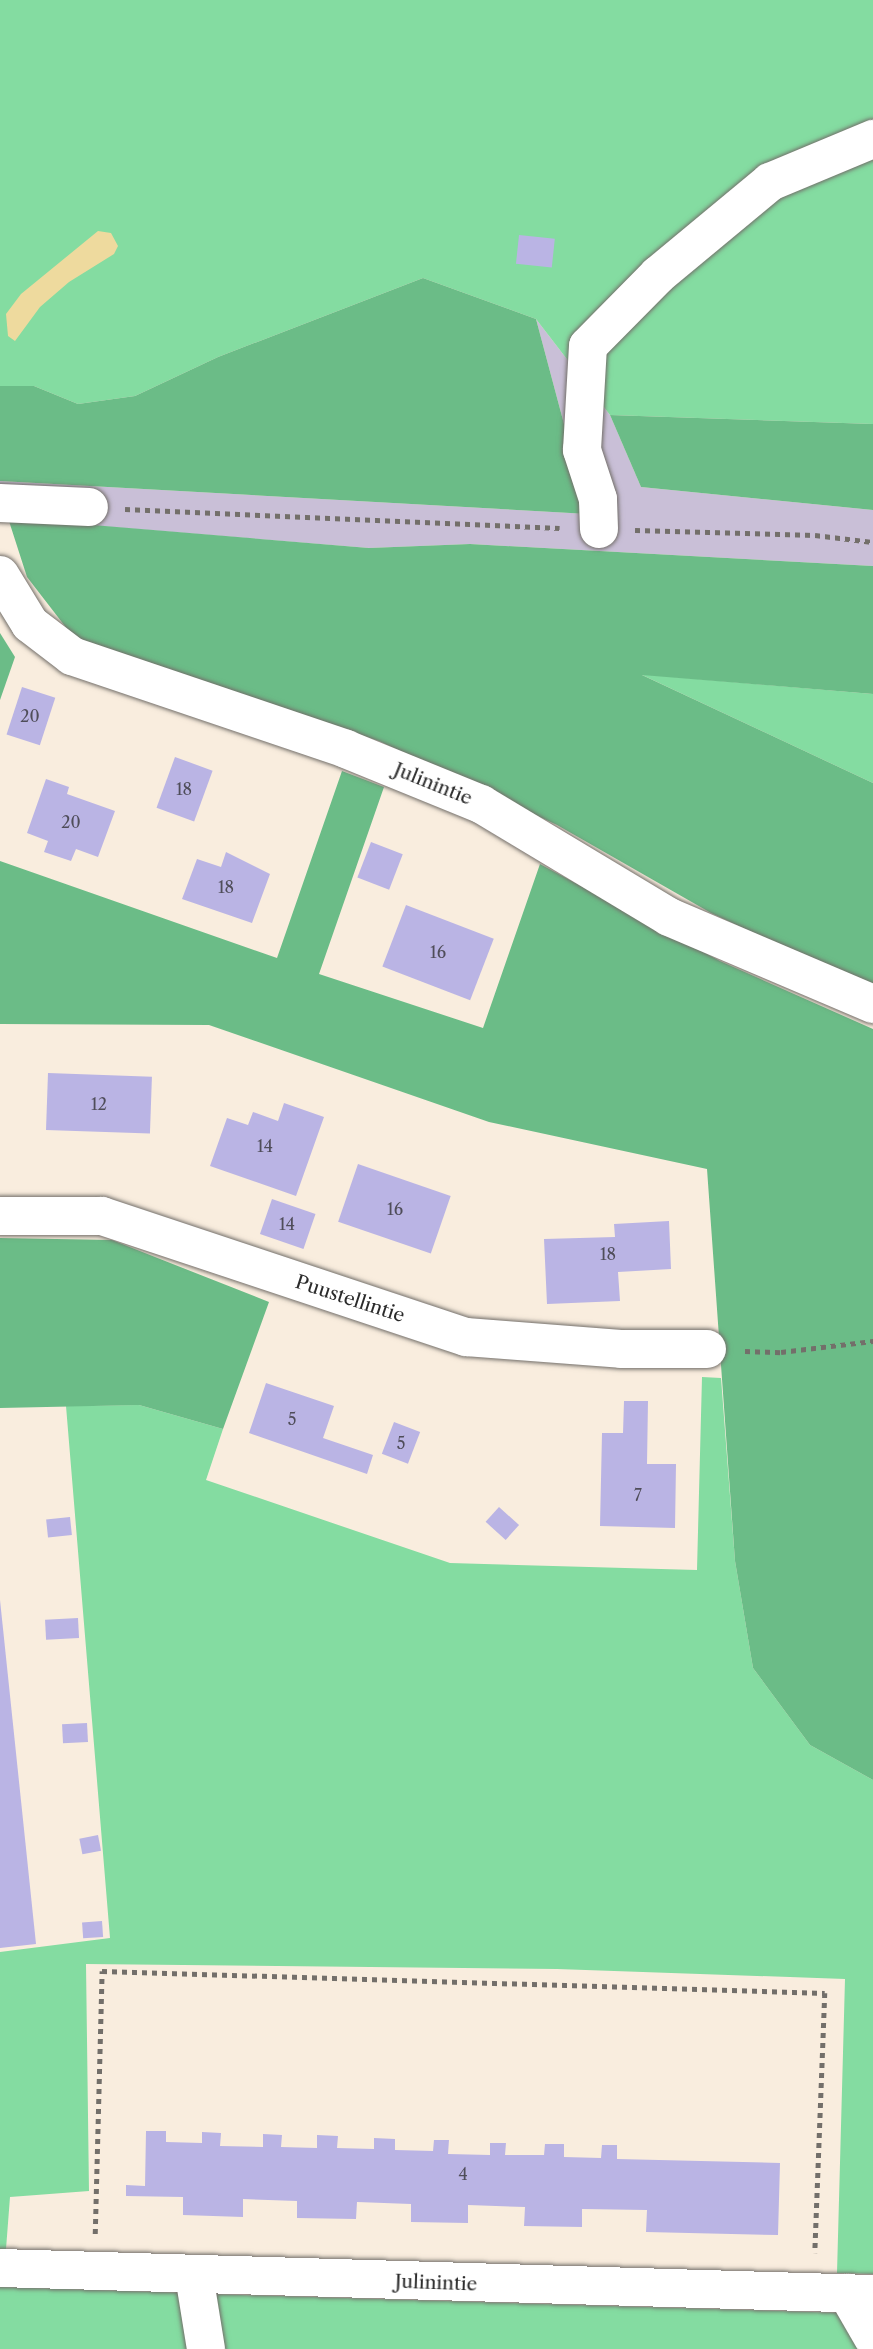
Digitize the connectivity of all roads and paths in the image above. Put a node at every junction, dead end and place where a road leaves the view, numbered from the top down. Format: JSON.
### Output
{"nodes":[{"id":1,"x":873,"y":138,"type":"edge"},
{"id":2,"x":0,"y":503,"type":"edge"},
{"id":3,"x":89,"y":507,"type":"joint"},
{"id":4,"x":599,"y":529,"type":"junction"},
{"id":5,"x":873,"y":542,"type":"edge"},
{"id":6,"x":0,"y":575,"type":"edge"},
{"id":7,"x":873,"y":1004,"type":"edge"},
{"id":8,"x":0,"y":1216,"type":"edge"},
{"id":9,"x":873,"y":1341,"type":"edge"},
{"id":10,"x":707,"y":1349,"type":"joint"},
{"id":11,"x":0,"y":2268,"type":"edge"},
{"id":12,"x":94,"y":2271,"type":"junction"},
{"id":13,"x":194,"y":2275,"type":"junction"},
{"id":14,"x":844,"y":2293,"type":"edge"},
{"id":15,"x":873,"y":2338,"type":"edge"},
{"id":16,"x":206,"y":2349,"type":"edge"}],
"edges":[{"from":1,"to":4,"type":"street"},
{"from":2,"to":3,"type":"street"},
{"from":3,"to":4,"type":"path"},
{"from":4,"to":5,"type":"path"},
{"from":6,"to":7,"type":"street","name":"Julinintie"},
{"from":8,"to":10,"type":"street","name":"Puustellintie"},
{"from":9,"to":10,"type":"path"},
{"from":11,"to":12,"type":"street","name":"Julinintie"},
{"from":12,"to":13,"type":"street","name":"Julinintie"},
{"from":12,"to":14,"type":"path"},
{"from":13,"to":14,"type":"street","name":"Julinintie"},
{"from":13,"to":16,"type":"street"},
{"from":14,"to":15,"type":"street"}]}
